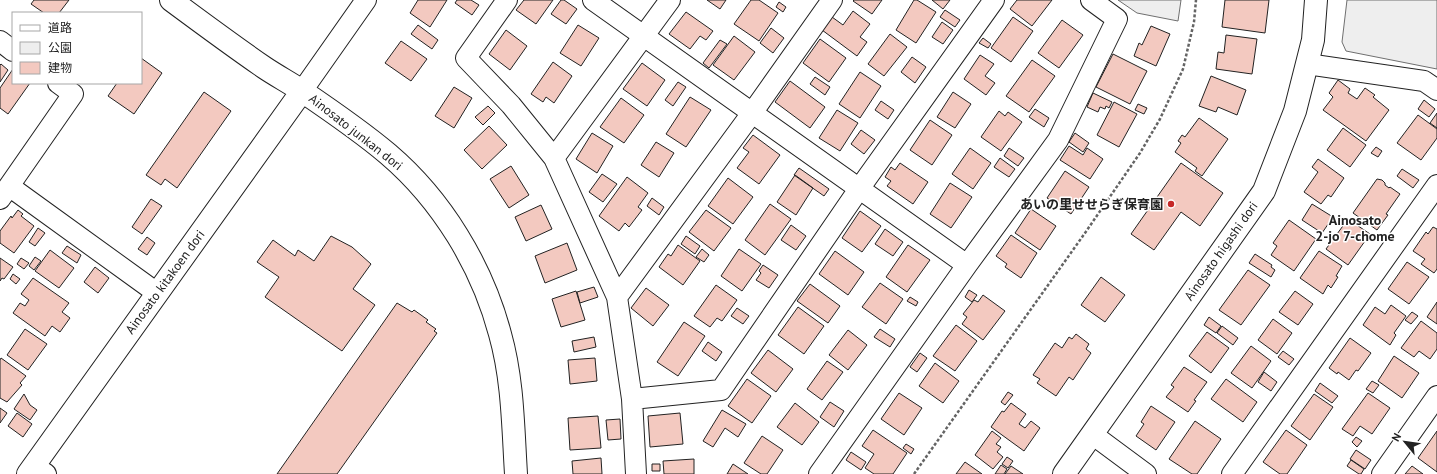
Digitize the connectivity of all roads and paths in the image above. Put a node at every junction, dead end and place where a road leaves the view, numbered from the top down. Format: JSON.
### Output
{"nodes":[{"id":1,"x":171,"y":0,"type":"edge"},
{"id":2,"x":366,"y":0,"type":"edge"},
{"id":3,"x":507,"y":0,"type":"edge"},
{"id":4,"x":593,"y":0,"type":"edge"},
{"id":5,"x":670,"y":0,"type":"edge"},
{"id":6,"x":832,"y":0,"type":"edge"},
{"id":7,"x":994,"y":0,"type":"edge"},
{"id":8,"x":1091,"y":0,"type":"edge"},
{"id":9,"x":1196,"y":0,"type":"edge"},
{"id":10,"x":1316,"y":0,"type":"edge"},
{"id":11,"x":645,"y":36,"type":"junction"},
{"id":12,"x":0,"y":41,"type":"edge"},
{"id":13,"x":12,"y":50,"type":"edge"},
{"id":14,"x":1307,"y":64,"type":"junction"},
{"id":15,"x":59,"y":84,"type":"edge"},
{"id":16,"x":302,"y":90,"type":"junction"},
{"id":17,"x":1437,"y":90,"type":"edge"},
{"id":18,"x":752,"y":113,"type":"junction"},
{"id":19,"x":554,"y":158,"type":"junction"},
{"id":20,"x":1437,"y":185,"type":"edge"},
{"id":21,"x":859,"y":189,"type":"junction"},
{"id":22,"x":5,"y":193,"type":"edge"},
{"id":23,"x":967,"y":265,"type":"junction"},
{"id":24,"x":157,"y":293,"type":"junction"},
{"id":25,"x":617,"y":297,"type":"junction"},
{"id":26,"x":1437,"y":396,"type":"edge"},
{"id":27,"x":632,"y":400,"type":"junction"},
{"id":28,"x":1092,"y":434,"type":"junction"},
{"id":29,"x":36,"y":471,"type":"edge"},
{"id":30,"x":516,"y":474,"type":"edge"},
{"id":31,"x":636,"y":474,"type":"edge"},
{"id":32,"x":819,"y":474,"type":"edge"},
{"id":33,"x":914,"y":474,"type":"edge"},
{"id":34,"x":1064,"y":474,"type":"edge"},
{"id":35,"x":1146,"y":474,"type":"edge"},
{"id":36,"x":1232,"y":474,"type":"edge"},
{"id":37,"x":1382,"y":474,"type":"edge"}],
"edges":[{"from":1,"to":16,"type":"street","name":"Ainosato junkan dori"},
{"from":2,"to":16,"type":"street"},
{"from":3,"to":19,"type":"street"},
{"from":4,"to":11,"type":"street"},
{"from":5,"to":11,"type":"street"},
{"from":6,"to":18,"type":"street"},
{"from":7,"to":21,"type":"street"},
{"from":8,"to":23,"type":"street"},
{"from":9,"to":33,"type":"path"},
{"from":10,"to":14,"type":"street","name":"Ainosato higashi dori"},
{"from":11,"to":18,"type":"street"},
{"from":11,"to":19,"type":"street"},
{"from":12,"to":13,"type":"street"},
{"from":14,"to":17,"type":"street"},
{"from":14,"to":28,"type":"street","name":"Ainosato higashi dori"},
{"from":15,"to":22,"type":"street"},
{"from":16,"to":24,"type":"street","name":"Ainosato kitakoen dori"},
{"from":16,"to":30,"type":"street","name":"Ainosato junkan dori"},
{"from":18,"to":21,"type":"street"},
{"from":18,"to":25,"type":"street"},
{"from":19,"to":25,"type":"street"},
{"from":20,"to":36,"type":"street"},
{"from":21,"to":23,"type":"street"},
{"from":21,"to":27,"type":"street"},
{"from":22,"to":24,"type":"street"},
{"from":23,"to":32,"type":"street"},
{"from":24,"to":29,"type":"street","name":"Ainosato kitakoen dori"},
{"from":25,"to":27,"type":"street"},
{"from":26,"to":37,"type":"street"},
{"from":27,"to":31,"type":"street"},
{"from":28,"to":34,"type":"street","name":"Ainosato higashi dori"},
{"from":28,"to":35,"type":"street"}]}
